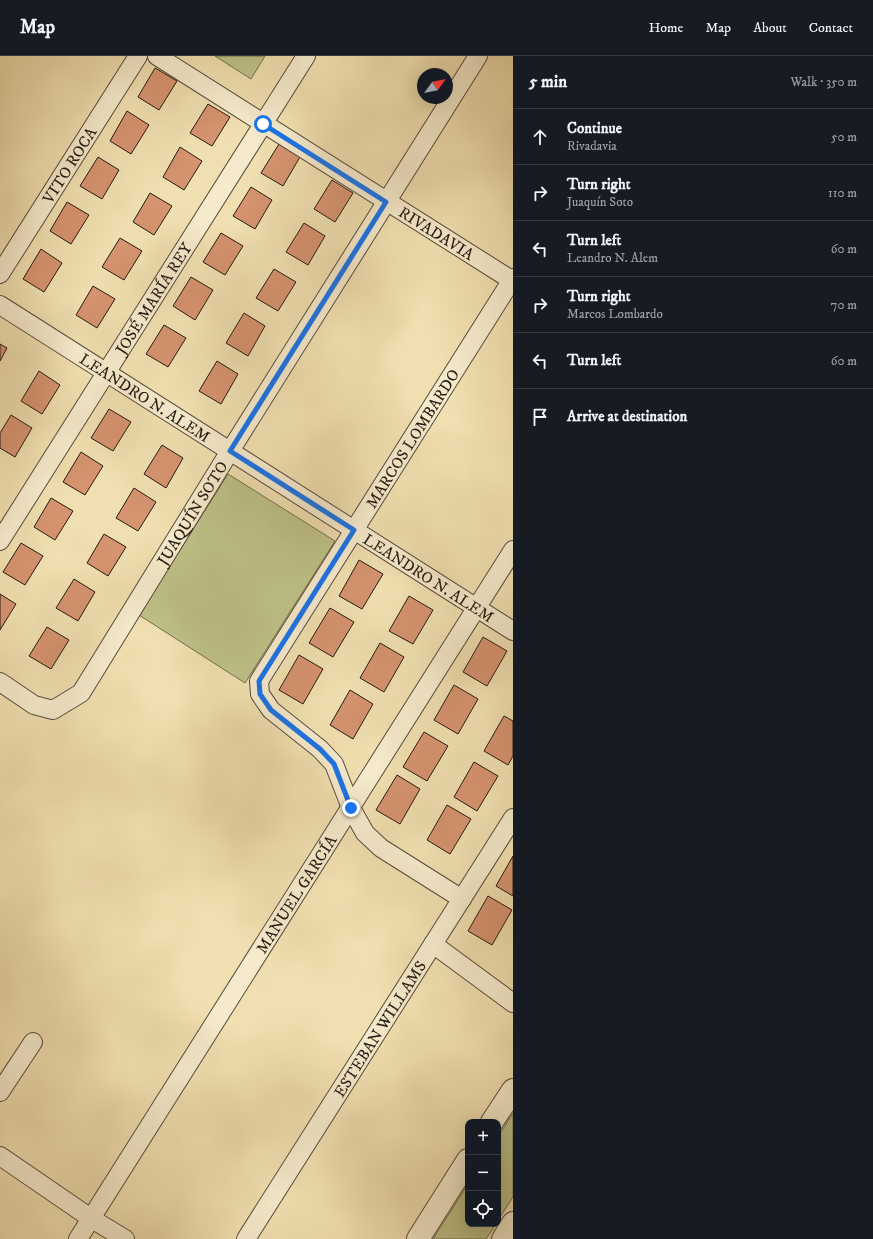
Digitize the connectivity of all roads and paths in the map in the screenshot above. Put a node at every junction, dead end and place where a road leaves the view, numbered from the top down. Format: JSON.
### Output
{"nodes":[{"id":1,"x":138,"y":56,"type":"edge"},
{"id":2,"x":157,"y":56,"type":"edge"},
{"id":3,"x":306,"y":56,"type":"edge"},
{"id":4,"x":478,"y":56,"type":"edge"},
{"id":5,"x":263,"y":124,"type":"junction"},
{"id":6,"x":386,"y":202,"type":"junction"},
{"id":7,"x":0,"y":274,"type":"edge"},
{"id":8,"x":513,"y":280,"type":"edge"},
{"id":9,"x":0,"y":305,"type":"edge"},
{"id":10,"x":106,"y":373,"type":"junction"},
{"id":11,"x":230,"y":451,"type":"junction"},
{"id":12,"x":354,"y":530,"type":"junction"},
{"id":13,"x":0,"y":541,"type":"edge"},
{"id":14,"x":513,"y":550,"type":"edge"},
{"id":15,"x":477,"y":608,"type":"junction"},
{"id":16,"x":513,"y":631,"type":"edge"},
{"id":17,"x":0,"y":682,"type":"edge"},
{"id":18,"x":351,"y":808,"type":"junction"},
{"id":19,"x":513,"y":818,"type":"edge"},
{"id":20,"x":462,"y":899,"type":"junction"},
{"id":21,"x":433,"y":944,"type":"junction"},
{"id":22,"x":513,"y":1003,"type":"edge"},
{"id":23,"x":33,"y":1042,"type":"dead end"},
{"id":24,"x":513,"y":1090,"type":"edge"},
{"id":25,"x":0,"y":1092,"type":"edge"},
{"id":26,"x":494,"y":1119,"type":"edge"},
{"id":27,"x":0,"y":1156,"type":"edge"},
{"id":28,"x":465,"y":1165,"type":"edge"},
{"id":29,"x":92,"y":1219,"type":"junction"},
{"id":30,"x":513,"y":1223,"type":"edge"},
{"id":31,"x":78,"y":1239,"type":"edge"},
{"id":32,"x":124,"y":1239,"type":"edge"},
{"id":33,"x":246,"y":1239,"type":"edge"},
{"id":34,"x":418,"y":1239,"type":"edge"},
{"id":35,"x":502,"y":1239,"type":"edge"}],
"edges":[{"from":1,"to":7,"type":"street","name":"VITO ROCA"},
{"from":2,"to":5,"type":"street","name":"RIVADAVIA"},
{"from":3,"to":5,"type":"street","name":"JOSÉ MARÍA REY"},
{"from":4,"to":6,"type":"street","name":"JUAQUÍN SOTO"},
{"from":5,"to":6,"type":"street","name":"RIVADAVIA"},
{"from":5,"to":10,"type":"street","name":"JOSÉ MARÍA REY"},
{"from":6,"to":8,"type":"street","name":"RIVADAVIA"},
{"from":6,"to":11,"type":"street","name":"JUAQUÍN SOTO"},
{"from":8,"to":12,"type":"street","name":"MARCOS LOMBARDO"},
{"from":9,"to":10,"type":"street","name":"LEANDRO N. ALEM"},
{"from":10,"to":11,"type":"street","name":"LEANDRO N. ALEM"},
{"from":10,"to":13,"type":"street","name":"JOSÉ MARÍA REY"},
{"from":11,"to":12,"type":"street","name":"LEANDRO N. ALEM"},
{"from":11,"to":17,"type":"street","name":"JUAQUÍN SOTO"},
{"from":12,"to":15,"type":"street","name":"LEANDRO N. ALEM"},
{"from":12,"to":18,"type":"street","name":"MARCOS LOMBARDO"},
{"from":14,"to":15,"type":"street","name":"MANUEL GARCÍA"},
{"from":15,"to":16,"type":"street","name":"LEANDRO N. ALEM"},
{"from":15,"to":18,"type":"street","name":"MANUEL GARCÍA"},
{"from":18,"to":20,"type":"street"},
{"from":18,"to":29,"type":"street","name":"MANUEL GARCÍA"},
{"from":19,"to":20,"type":"street","name":"ESTEBAN WILLAMS"},
{"from":20,"to":21,"type":"street","name":"ESTEBAN WILLAMS"},
{"from":21,"to":22,"type":"street"},
{"from":21,"to":33,"type":"street","name":"ESTEBAN WILLAMS"},
{"from":23,"to":25,"type":"street"},
{"from":24,"to":26,"type":"street"},
{"from":27,"to":29,"type":"street"},
{"from":28,"to":34,"type":"street"},
{"from":29,"to":31,"type":"street","name":"MANUEL GARCÍA"},
{"from":29,"to":32,"type":"street"},
{"from":30,"to":35,"type":"street"}]}
